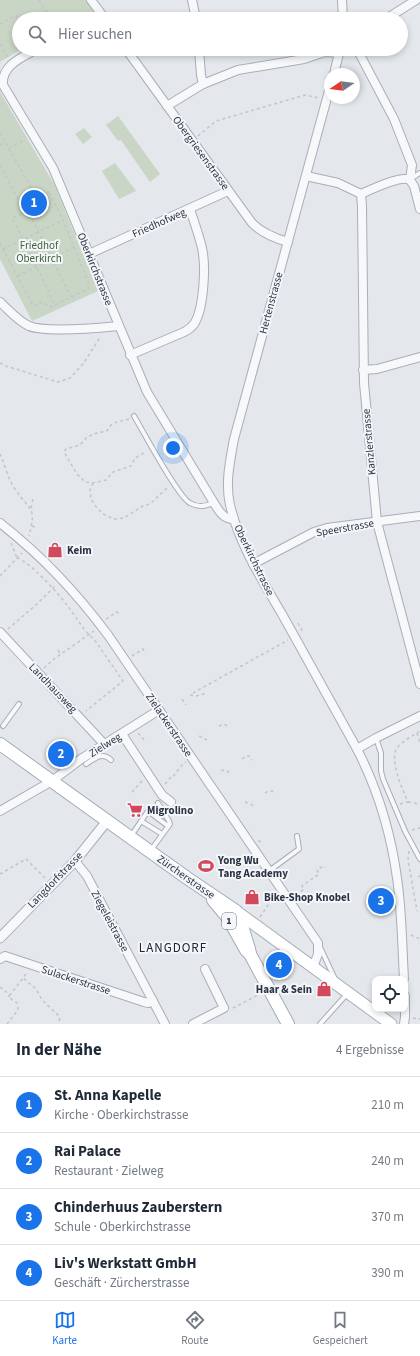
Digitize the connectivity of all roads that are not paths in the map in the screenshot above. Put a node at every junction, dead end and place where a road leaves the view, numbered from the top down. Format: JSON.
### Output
{"nodes":[{"id":1,"x":91,"y":0,"type":"edge"},
{"id":2,"x":192,"y":0,"type":"edge"},
{"id":3,"x":342,"y":0,"type":"edge"},
{"id":4,"x":416,"y":0,"type":"edge"},
{"id":5,"x":100,"y":12,"type":"edge"},
{"id":6,"x":195,"y":12,"type":"edge"},
{"id":7,"x":343,"y":12,"type":"edge"},
{"id":8,"x":398,"y":12,"type":"edge"},
{"id":9,"x":26,"y":56,"type":"edge"},
{"id":10,"x":131,"y":56,"type":"edge"},
{"id":11,"x":200,"y":56,"type":"edge"},
{"id":12,"x":313,"y":56,"type":"edge"},
{"id":13,"x":339,"y":56,"type":"edge"},
{"id":14,"x":360,"y":56,"type":"edge"},
{"id":15,"x":336,"y":68,"type":"edge"},
{"id":16,"x":203,"y":84,"type":"junction"},
{"id":17,"x":326,"y":104,"type":"edge"},
{"id":18,"x":167,"y":106,"type":"junction"},
{"id":19,"x":420,"y":173,"type":"edge"},
{"id":20,"x":306,"y":176,"type":"junction"},
{"id":21,"x":410,"y":180,"type":"junction"},
{"id":22,"x":228,"y":191,"type":"junction"},
{"id":23,"x":361,"y":194,"type":"junction"},
{"id":24,"x":190,"y":209,"type":"junction"},
{"id":25,"x":420,"y":210,"type":"edge"},
{"id":26,"x":288,"y":242,"type":"junction"},
{"id":27,"x":89,"y":254,"type":"junction"},
{"id":28,"x":0,"y":302,"type":"edge"},
{"id":29,"x":118,"y":326,"type":"junction"},
{"id":30,"x":130,"y":355,"type":"junction"},
{"id":31,"x":420,"y":357,"type":"edge"},
{"id":32,"x":363,"y":370,"type":"junction"},
{"id":33,"x":134,"y":416,"type":"road end"},
{"id":34,"x":214,"y":503,"type":"junction"},
{"id":35,"x":420,"y":516,"type":"edge"},
{"id":36,"x":234,"y":519,"type":"junction"},
{"id":37,"x":376,"y":522,"type":"junction"},
{"id":38,"x":0,"y":523,"type":"edge"},
{"id":39,"x":253,"y":564,"type":"junction"},
{"id":40,"x":4,"y":631,"type":"edge"},
{"id":41,"x":420,"y":684,"type":"edge"},
{"id":42,"x":20,"y":704,"type":"dead end"},
{"id":43,"x":159,"y":710,"type":"junction"},
{"id":44,"x":420,"y":716,"type":"edge"},
{"id":45,"x":3,"y":726,"type":"dead end"},
{"id":46,"x":122,"y":734,"type":"junction"},
{"id":47,"x":376,"y":738,"type":"junction"},
{"id":48,"x":0,"y":744,"type":"edge"},
{"id":49,"x":105,"y":745,"type":"junction"},
{"id":50,"x":357,"y":749,"type":"junction"},
{"id":51,"x":111,"y":760,"type":"dead end"},
{"id":52,"x":86,"y":764,"type":"dead end"},
{"id":53,"x":52,"y":782,"type":"junction"},
{"id":54,"x":170,"y":802,"type":"dead end"},
{"id":55,"x":158,"y":803,"type":"dead end"},
{"id":56,"x":0,"y":811,"type":"edge"},
{"id":57,"x":107,"y":821,"type":"junction"},
{"id":58,"x":141,"y":821,"type":"junction"},
{"id":59,"x":168,"y":826,"type":"junction"},
{"id":60,"x":162,"y":834,"type":"junction"},
{"id":61,"x":297,"y":836,"type":"dead end"},
{"id":62,"x":130,"y":837,"type":"junction"},
{"id":63,"x":150,"y":852,"type":"junction"},
{"id":64,"x":420,"y":859,"type":"edge"},
{"id":65,"x":75,"y":861,"type":"junction"},
{"id":66,"x":269,"y":871,"type":"junction"},
{"id":67,"x":204,"y":890,"type":"junction"},
{"id":68,"x":236,"y":911,"type":"junction"},
{"id":69,"x":0,"y":938,"type":"edge"},
{"id":70,"x":318,"y":943,"type":"junction"},
{"id":71,"x":250,"y":954,"type":"junction"},
{"id":72,"x":0,"y":959,"type":"edge"},
{"id":73,"x":313,"y":967,"type":"junction"},
{"id":74,"x":204,"y":969,"type":"dead end"},
{"id":75,"x":404,"y":976,"type":"edge"},
{"id":76,"x":336,"y":983,"type":"junction"},
{"id":77,"x":348,"y":992,"type":"junction"},
{"id":78,"x":153,"y":1001,"type":"junction"},
{"id":79,"x":406,"y":1012,"type":"edge"},
{"id":80,"x":165,"y":1024,"type":"edge"},
{"id":81,"x":193,"y":1024,"type":"edge"},
{"id":82,"x":288,"y":1024,"type":"edge"},
{"id":83,"x":320,"y":1024,"type":"edge"},
{"id":84,"x":391,"y":1024,"type":"edge"},
{"id":85,"x":404,"y":1024,"type":"edge"}],
"edges":[{"from":1,"to":5,"type":"street"},
{"from":2,"to":6,"type":"street"},
{"from":3,"to":7,"type":"street"},
{"from":4,"to":8,"type":"street"},
{"from":9,"to":27,"type":"street","name":"Oberkirchstrasse"},
{"from":10,"to":18,"type":"street","name":"Obergriesenstrasse"},
{"from":11,"to":16,"type":"street"},
{"from":12,"to":16,"type":"street"},
{"from":13,"to":15,"type":"street"},
{"from":14,"to":21,"type":"street"},
{"from":16,"to":18,"type":"street"},
{"from":17,"to":20,"type":"street","name":"Hertenstrasse"},
{"from":18,"to":22,"type":"street","name":"Obergriesenstrasse"},
{"from":19,"to":21,"type":"lane"},
{"from":20,"to":23,"type":"street"},
{"from":20,"to":26,"type":"street","name":"Hertenstrasse"},
{"from":21,"to":23,"type":"street"},
{"from":21,"to":25,"type":"street"},
{"from":22,"to":24,"type":"street","name":"Friedhofweg"},
{"from":22,"to":26,"type":"street","name":"Obergriesenstrasse"},
{"from":23,"to":32,"type":"street","name":"Kanzlerstrasse"},
{"from":24,"to":27,"type":"street","name":"Friedhofweg"},
{"from":24,"to":30,"type":"street"},
{"from":26,"to":36,"type":"street","name":"Hertenstrasse"},
{"from":27,"to":29,"type":"street","name":"Oberkirchstrasse"},
{"from":28,"to":29,"type":"street"},
{"from":29,"to":30,"type":"street","name":"Oberkirchstrasse"},
{"from":30,"to":34,"type":"street","name":"Oberkirchstrasse"},
{"from":31,"to":32,"type":"street"},
{"from":32,"to":37,"type":"street","name":"Kanzlerstrasse"},
{"from":33,"to":34,"type":"lane"},
{"from":34,"to":36,"type":"street","name":"Oberkirchstrasse"},
{"from":35,"to":37,"type":"street","name":"Speerstrasse"},
{"from":36,"to":39,"type":"street","name":"Oberkirchstrasse"},
{"from":37,"to":39,"type":"street","name":"Speerstrasse"},
{"from":37,"to":41,"type":"street","name":"Kanzlerstrasse"},
{"from":38,"to":43,"type":"street","name":"Zielackerstrasse"},
{"from":39,"to":50,"type":"street","name":"Oberkirchstrasse"},
{"from":40,"to":49,"type":"street","name":"Landhausweg"},
{"from":42,"to":45,"type":"lane"},
{"from":43,"to":46,"type":"street","name":"Zielweg"},
{"from":43,"to":66,"type":"street","name":"Zielackerstrasse"},
{"from":44,"to":47,"type":"street"},
{"from":46,"to":49,"type":"street","name":"Zielweg"},
{"from":46,"to":54,"type":"street"},
{"from":47,"to":50,"type":"street"},
{"from":47,"to":64,"type":"lane"},
{"from":48,"to":53,"type":"main road","name":"Zürcherstrasse","number":"1"},
{"from":49,"to":53,"type":"street","name":"Zielweg"},
{"from":50,"to":75,"type":"street","name":"Oberkirchstrasse"},
{"from":51,"to":52,"type":"lane"},
{"from":53,"to":56,"type":"street","name":"Zielweg"},
{"from":53,"to":57,"type":"main road","name":"Zürcherstrasse","number":"1"},
{"from":55,"to":59,"type":"lane"},
{"from":57,"to":62,"type":"main road","name":"Zürcherstrasse","number":"1"},
{"from":57,"to":65,"type":"street","name":"Langdorfstrasse"},
{"from":58,"to":59,"type":"lane"},
{"from":58,"to":60,"type":"lane"},
{"from":58,"to":62,"type":"lane"},
{"from":59,"to":60,"type":"lane"},
{"from":60,"to":63,"type":"lane"},
{"from":61,"to":66,"type":"lane"},
{"from":62,"to":63,"type":"main road","name":"Zürcherstrasse","number":"1"},
{"from":63,"to":67,"type":"main road","name":"Zürcherstrasse","number":"1"},
{"from":65,"to":69,"type":"street","name":"Langdorfstrasse"},
{"from":65,"to":78,"type":"street","name":"Ziegeleistrasse"},
{"from":66,"to":70,"type":"street","name":"Zielackerstrasse"},
{"from":67,"to":68,"type":"main road","name":"Zürcherstrasse","number":"1"},
{"from":67,"to":71,"type":"main road","number":"1"},
{"from":68,"to":71,"type":"main road","number":"1"},
{"from":68,"to":73,"type":"main road","name":"Zürcherstrasse"},
{"from":70,"to":73,"type":"street"},
{"from":70,"to":76,"type":"lane","name":"Zielackerstrasse"},
{"from":71,"to":82,"type":"main road","number":"1"},
{"from":72,"to":78,"type":"street","name":"Sulackerstrasse"},
{"from":73,"to":76,"type":"main road","name":"Zürcherstrasse"},
{"from":74,"to":81,"type":"street"},
{"from":76,"to":77,"type":"main road","name":"Zürcherstrasse"},
{"from":77,"to":83,"type":"lane"},
{"from":77,"to":84,"type":"main road","name":"Zürcherstrasse"},
{"from":78,"to":80,"type":"street","name":"Ziegeleistrasse"},
{"from":79,"to":85,"type":"street"}]}
